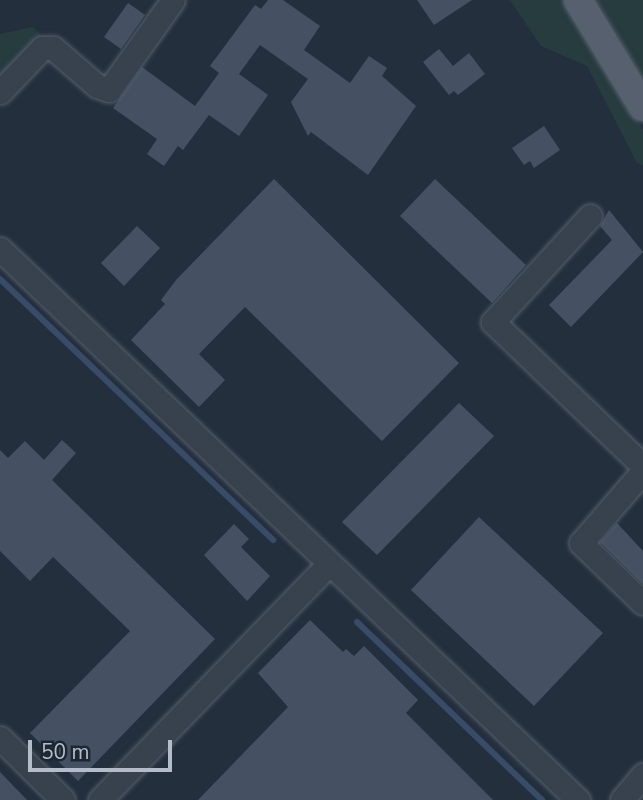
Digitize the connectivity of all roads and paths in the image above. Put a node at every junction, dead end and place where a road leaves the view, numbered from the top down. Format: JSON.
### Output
{"nodes":[{"id":1,"x":173,"y":0,"type":"edge"},
{"id":2,"x":578,"y":0,"type":"edge"},
{"id":3,"x":0,"y":92,"type":"edge"},
{"id":4,"x":643,"y":107,"type":"edge"},
{"id":5,"x":590,"y":216,"type":"dead end"},
{"id":6,"x":0,"y":250,"type":"edge"},
{"id":7,"x":643,"y":469,"type":"edge"},
{"id":8,"x":328,"y":565,"type":"junction"},
{"id":9,"x":643,"y":603,"type":"edge"},
{"id":10,"x":0,"y":738,"type":"edge"},
{"id":11,"x":643,"y":775,"type":"edge"},
{"id":12,"x":63,"y":800,"type":"edge"},
{"id":13,"x":100,"y":800,"type":"edge"},
{"id":14,"x":578,"y":800,"type":"edge"},
{"id":15,"x":622,"y":800,"type":"edge"}],
"edges":[{"from":1,"to":3,"type":"street"},
{"from":2,"to":4,"type":"main road"},
{"from":5,"to":7,"type":"street"},
{"from":6,"to":8,"type":"street"},
{"from":7,"to":9,"type":"street"},
{"from":8,"to":13,"type":"street"},
{"from":8,"to":14,"type":"street"},
{"from":10,"to":12,"type":"street"},
{"from":11,"to":15,"type":"street"}]}
